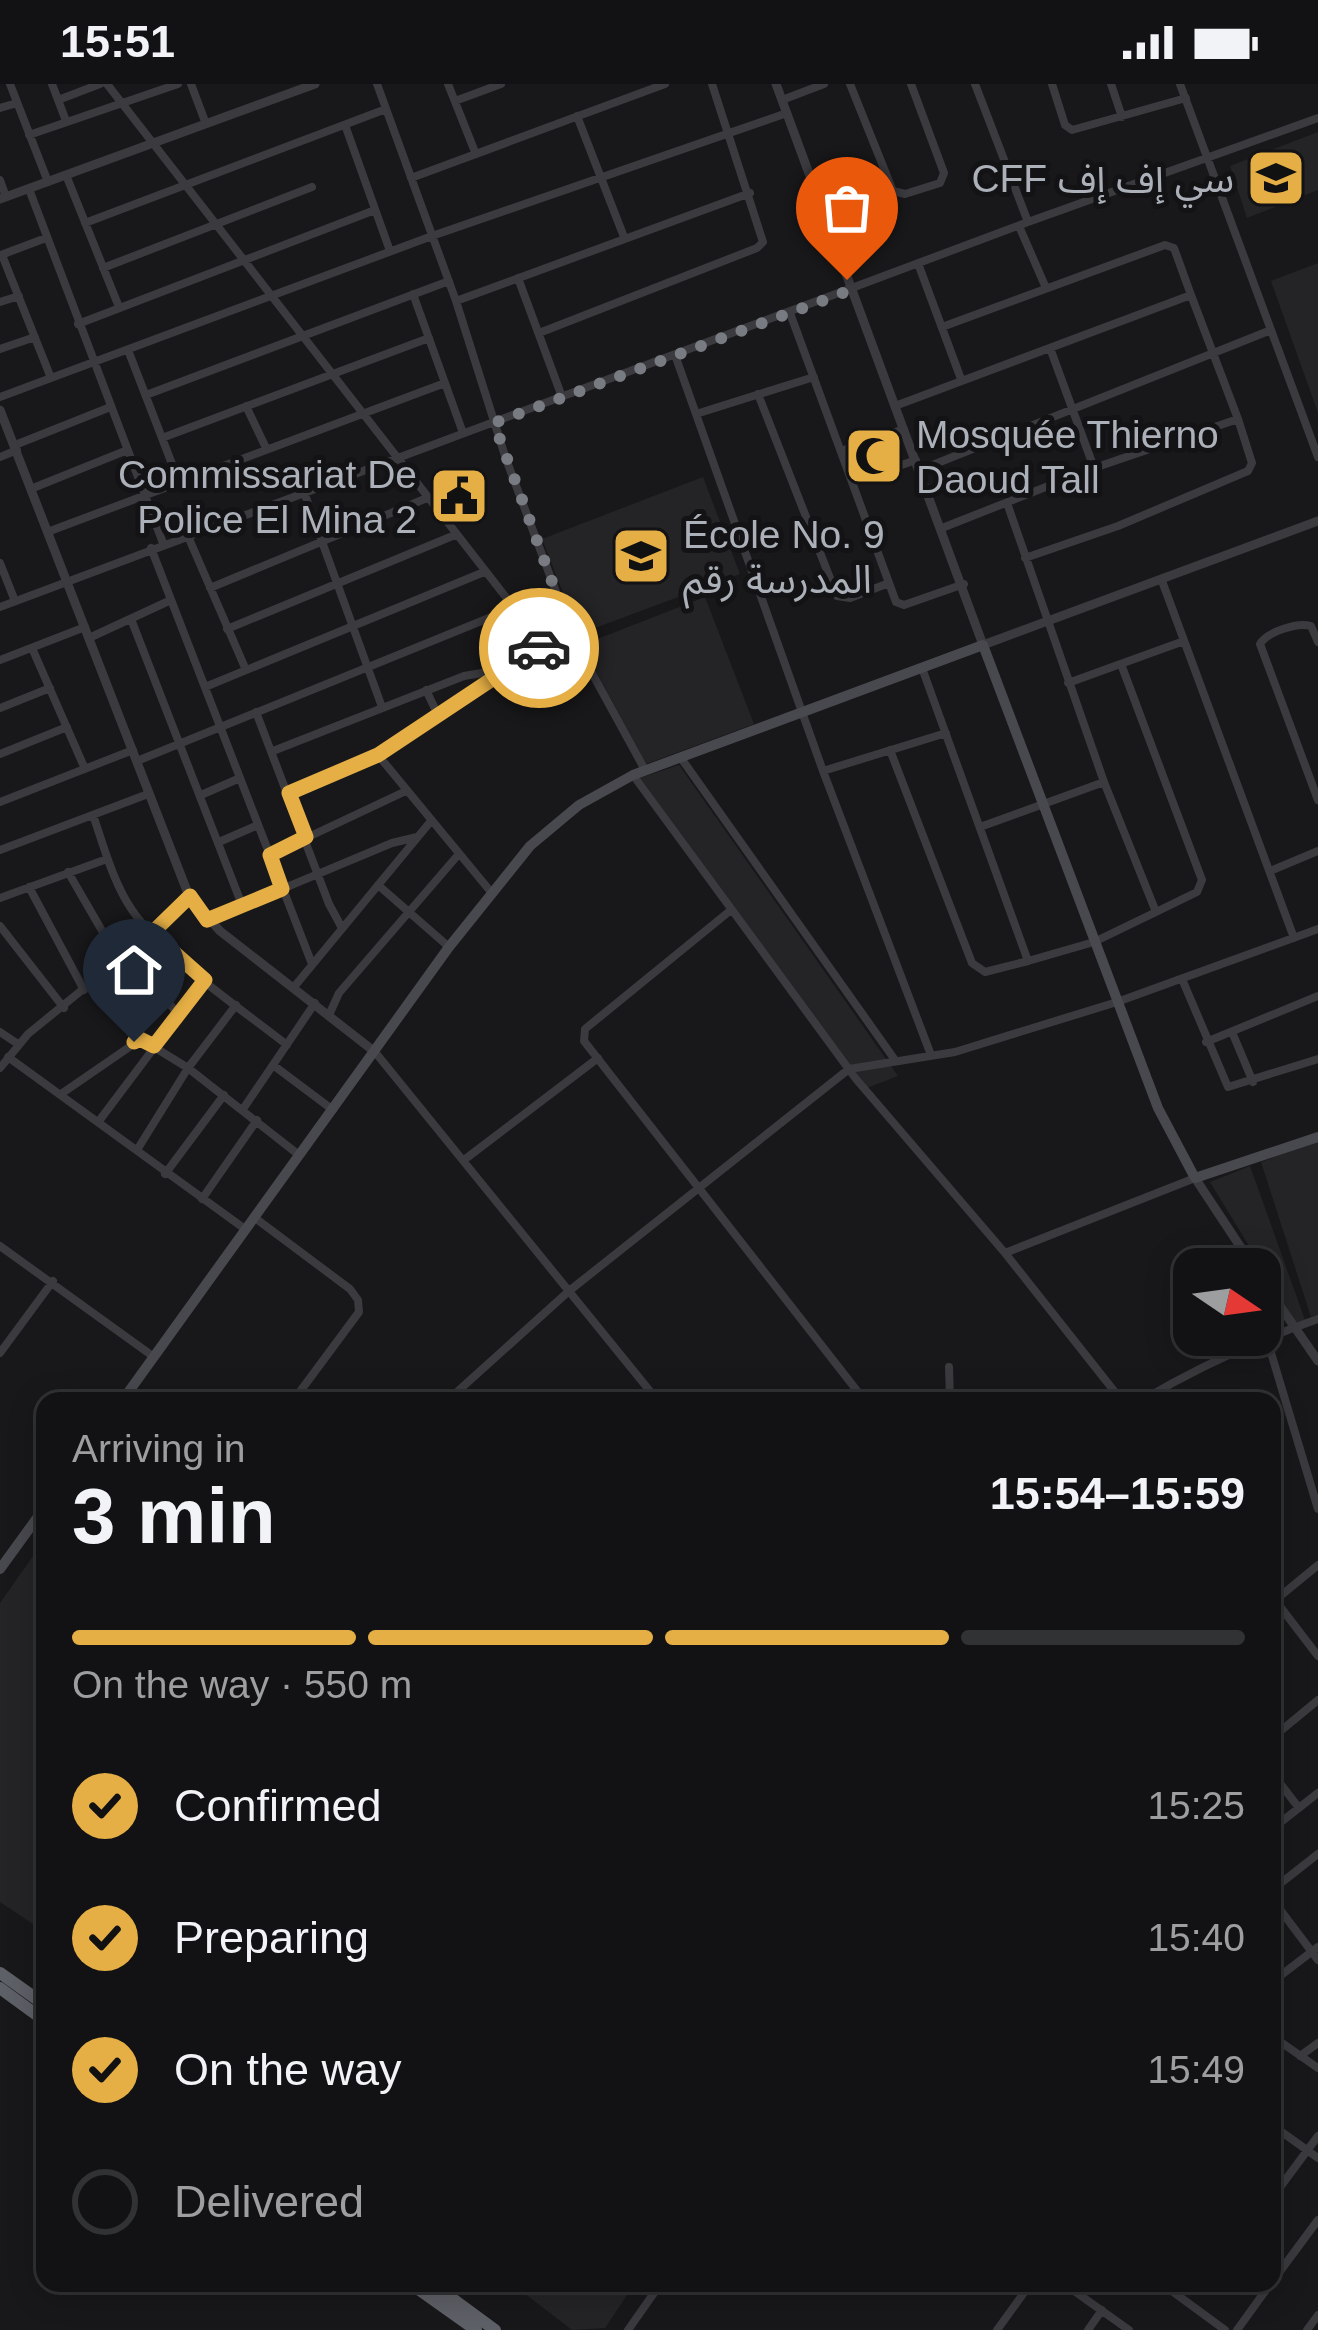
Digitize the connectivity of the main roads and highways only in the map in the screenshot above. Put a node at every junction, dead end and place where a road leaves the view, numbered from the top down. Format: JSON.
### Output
{"nodes":[{"id":1,"x":1318,"y":1137,"type":"edge"},
{"id":2,"x":129,"y":1392,"type":"edge"},
{"id":3,"x":36,"y":1520,"type":"edge"},
{"id":4,"x":0,"y":1569,"type":"edge"},
{"id":5,"x":0,"y":1973,"type":"edge"},
{"id":6,"x":0,"y":1988,"type":"edge"},
{"id":7,"x":36,"y":1999,"type":"edge"},
{"id":8,"x":36,"y":2014,"type":"edge"},
{"id":9,"x":423,"y":2292,"type":"edge"},
{"id":10,"x":443,"y":2292,"type":"edge"},
{"id":11,"x":476,"y":2330,"type":"edge"},
{"id":12,"x":495,"y":2330,"type":"edge"}],
"edges":[{"from":1,"to":2,"type":"main road"},
{"from":3,"to":4,"type":"main road"},
{"from":5,"to":7,"type":"highway"},
{"from":6,"to":8,"type":"highway"},
{"from":9,"to":11,"type":"highway"},
{"from":10,"to":12,"type":"highway"}]}
